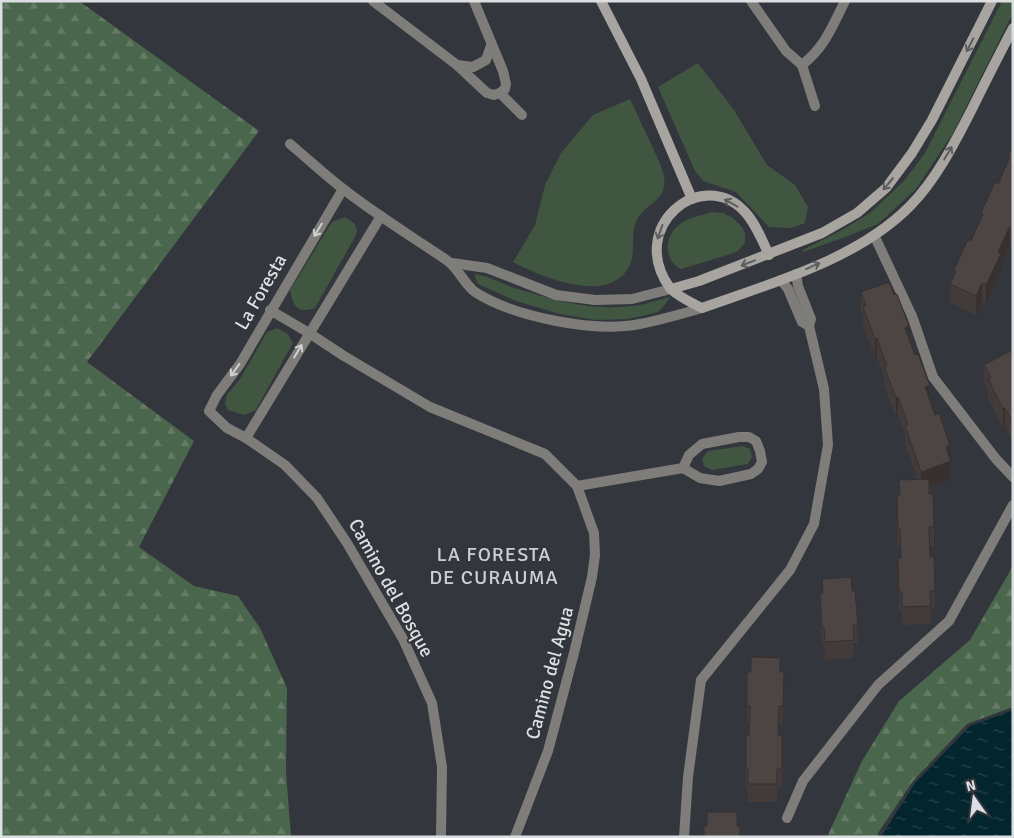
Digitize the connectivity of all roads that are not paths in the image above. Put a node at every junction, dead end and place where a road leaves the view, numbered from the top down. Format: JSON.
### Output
{"nodes":[{"id":1,"x":373,"y":1,"type":"edge"},
{"id":2,"x":474,"y":1,"type":"edge"},
{"id":3,"x":601,"y":1,"type":"edge"},
{"id":4,"x":750,"y":1,"type":"edge"},
{"id":5,"x":845,"y":1,"type":"edge"},
{"id":6,"x":992,"y":1,"type":"edge"},
{"id":7,"x":1013,"y":28,"type":"edge"},
{"id":8,"x":492,"y":46,"type":"junction"},
{"id":9,"x":457,"y":65,"type":"junction"},
{"id":10,"x":802,"y":65,"type":"junction"},
{"id":11,"x":500,"y":94,"type":"junction"},
{"id":12,"x":815,"y":106,"type":"dead end"},
{"id":13,"x":522,"y":115,"type":"dead end"},
{"id":14,"x":290,"y":144,"type":"dead end"},
{"id":15,"x":343,"y":188,"type":"junction"},
{"id":16,"x":692,"y":199,"type":"junction"},
{"id":17,"x":381,"y":216,"type":"junction"},
{"id":18,"x":874,"y":235,"type":"junction"},
{"id":19,"x":769,"y":255,"type":"junction"},
{"id":20,"x":452,"y":263,"type":"junction"},
{"id":21,"x":796,"y":274,"type":"junction"},
{"id":22,"x":781,"y":280,"type":"junction"},
{"id":23,"x":671,"y":289,"type":"junction"},
{"id":24,"x":702,"y":308,"type":"junction"},
{"id":25,"x":270,"y":310,"type":"junction"},
{"id":26,"x":809,"y":326,"type":"junction"},
{"id":27,"x":310,"y":333,"type":"junction"},
{"id":28,"x":209,"y":411,"type":"joint"},
{"id":29,"x":246,"y":438,"type":"junction"},
{"id":30,"x":683,"y":468,"type":"junction"},
{"id":31,"x":1013,"y":477,"type":"edge"},
{"id":32,"x":577,"y":486,"type":"junction"},
{"id":33,"x":1013,"y":505,"type":"edge"},
{"id":34,"x":787,"y":818,"type":"dead end"},
{"id":35,"x":441,"y":837,"type":"edge"},
{"id":36,"x":515,"y":837,"type":"edge"},
{"id":37,"x":684,"y":837,"type":"edge"}],
"edges":[{"from":1,"to":9,"type":"street"},
{"from":2,"to":8,"type":"street"},
{"from":3,"to":16,"type":"street"},
{"from":4,"to":10,"type":"street"},
{"from":5,"to":10,"type":"street"},
{"from":6,"to":19,"type":"street","one_way":true},
{"from":18,"to":7,"type":"street","one_way":true},
{"from":8,"to":9,"type":"street"},
{"from":8,"to":11,"type":"street"},
{"from":9,"to":11,"type":"street"},
{"from":10,"to":12,"type":"street"},
{"from":11,"to":13,"type":"street"},
{"from":14,"to":15,"type":"street"},
{"from":15,"to":17,"type":"street"},
{"from":15,"to":25,"type":"street","name":"La Foresta","one_way":true},
{"from":19,"to":16,"type":"street","one_way":true},
{"from":16,"to":23,"type":"street","one_way":true},
{"from":17,"to":20,"type":"street"},
{"from":17,"to":27,"type":"street"},
{"from":21,"to":18,"type":"street","one_way":true},
{"from":18,"to":31,"type":"street"},
{"from":19,"to":23,"type":"street","one_way":true},
{"from":20,"to":23,"type":"street"},
{"from":20,"to":24,"type":"street"},
{"from":21,"to":22,"type":"street"},
{"from":21,"to":26,"type":"street"},
{"from":22,"to":24,"type":"street"},
{"from":22,"to":26,"type":"street"},
{"from":23,"to":24,"type":"street"},
{"from":25,"to":27,"type":"street","name":"Camino del Agua"},
{"from":25,"to":28,"type":"street","name":"La Foresta","one_way":true},
{"from":26,"to":37,"type":"street"},
{"from":29,"to":27,"type":"street","one_way":true},
{"from":27,"to":32,"type":"street","name":"Camino del Agua"},
{"from":28,"to":29,"type":"street","name":"Camino del Bosque"},
{"from":29,"to":35,"type":"street","name":"Camino del Bosque"},
{"from":30,"to":30,"type":"street"},
{"from":30,"to":32,"type":"street"},
{"from":32,"to":36,"type":"street","name":"Camino del Agua"},
{"from":33,"to":34,"type":"street"}]}
